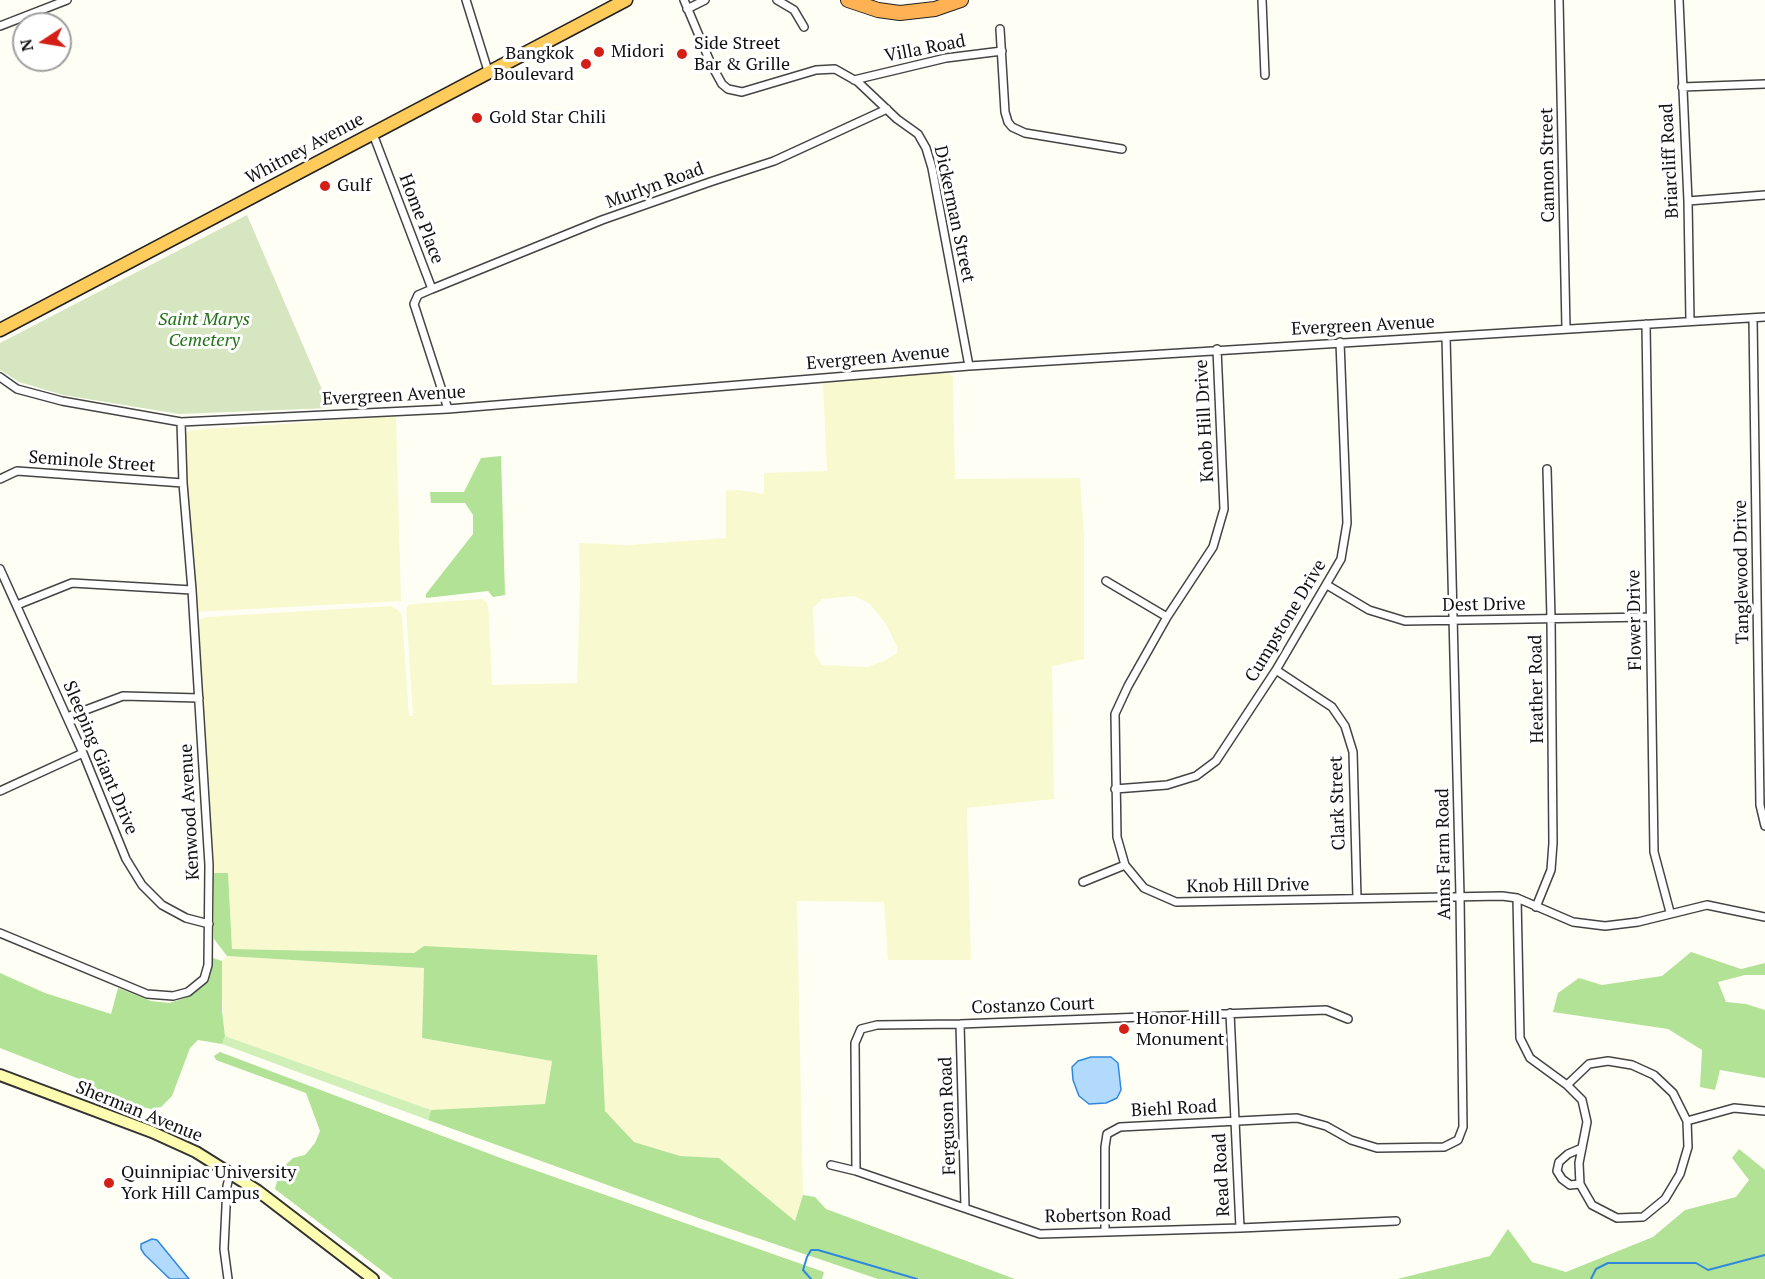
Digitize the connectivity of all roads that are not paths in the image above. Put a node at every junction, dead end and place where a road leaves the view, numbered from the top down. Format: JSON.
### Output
{"nodes":[{"id":1,"x":67,"y":0,"type":"edge"},
{"id":2,"x":466,"y":0,"type":"edge"},
{"id":3,"x":626,"y":0,"type":"edge"},
{"id":4,"x":684,"y":0,"type":"edge"},
{"id":5,"x":705,"y":0,"type":"edge"},
{"id":6,"x":777,"y":0,"type":"edge"},
{"id":7,"x":848,"y":0,"type":"edge"},
{"id":8,"x":961,"y":0,"type":"edge"},
{"id":9,"x":1262,"y":0,"type":"edge"},
{"id":10,"x":1559,"y":0,"type":"edge"},
{"id":11,"x":1679,"y":0,"type":"edge"},
{"id":12,"x":687,"y":9,"type":"junction"},
{"id":13,"x":0,"y":26,"type":"edge"},
{"id":14,"x":804,"y":27,"type":"dead end"},
{"id":15,"x":1000,"y":29,"type":"dead end"},
{"id":16,"x":1002,"y":51,"type":"junction"},
{"id":17,"x":489,"y":74,"type":"junction"},
{"id":18,"x":1264,"y":75,"type":"dead end"},
{"id":19,"x":854,"y":80,"type":"junction"},
{"id":20,"x":1765,"y":84,"type":"edge"},
{"id":21,"x":1682,"y":87,"type":"junction"},
{"id":22,"x":887,"y":109,"type":"junction"},
{"id":23,"x":373,"y":134,"type":"junction"},
{"id":24,"x":1122,"y":149,"type":"dead end"},
{"id":25,"x":1765,"y":195,"type":"edge"},
{"id":26,"x":1688,"y":201,"type":"junction"},
{"id":27,"x":432,"y":289,"type":"junction"},
{"id":28,"x":1765,"y":317,"type":"edge"},
{"id":29,"x":1754,"y":318,"type":"junction"},
{"id":30,"x":1690,"y":321,"type":"junction"},
{"id":31,"x":1646,"y":324,"type":"junction"},
{"id":32,"x":1566,"y":328,"type":"junction"},
{"id":33,"x":0,"y":330,"type":"edge"},
{"id":34,"x":1446,"y":337,"type":"junction"},
{"id":35,"x":1340,"y":342,"type":"junction"},
{"id":36,"x":1217,"y":349,"type":"junction"},
{"id":37,"x":969,"y":366,"type":"junction"},
{"id":38,"x":0,"y":377,"type":"edge"},
{"id":39,"x":448,"y":409,"type":"junction"},
{"id":40,"x":181,"y":422,"type":"junction"},
{"id":41,"x":1547,"y":469,"type":"dead end"},
{"id":42,"x":0,"y":478,"type":"edge"},
{"id":43,"x":183,"y":483,"type":"junction"},
{"id":44,"x":0,"y":568,"type":"edge"},
{"id":45,"x":1106,"y":581,"type":"dead end"},
{"id":46,"x":1327,"y":585,"type":"junction"},
{"id":47,"x":192,"y":590,"type":"junction"},
{"id":48,"x":17,"y":606,"type":"junction"},
{"id":49,"x":1167,"y":617,"type":"junction"},
{"id":50,"x":1650,"y":617,"type":"junction"},
{"id":51,"x":1551,"y":618,"type":"junction"},
{"id":52,"x":1454,"y":621,"type":"junction"},
{"id":53,"x":1276,"y":670,"type":"junction"},
{"id":54,"x":199,"y":698,"type":"junction"},
{"id":55,"x":67,"y":717,"type":"junction"},
{"id":56,"x":83,"y":753,"type":"junction"},
{"id":57,"x":1115,"y":789,"type":"junction"},
{"id":58,"x":0,"y":791,"type":"edge"},
{"id":59,"x":1765,"y":826,"type":"edge"},
{"id":60,"x":1125,"y":865,"type":"junction"},
{"id":61,"x":1083,"y":882,"type":"dead end"},
{"id":62,"x":1460,"y":896,"type":"junction"},
{"id":63,"x":1357,"y":898,"type":"junction"},
{"id":64,"x":1517,"y":898,"type":"junction"},
{"id":65,"x":1536,"y":907,"type":"junction"},
{"id":66,"x":1670,"y":912,"type":"junction"},
{"id":67,"x":1765,"y":917,"type":"edge"},
{"id":68,"x":209,"y":924,"type":"junction"},
{"id":69,"x":0,"y":933,"type":"edge"},
{"id":70,"x":1230,"y":1013,"type":"junction"},
{"id":71,"x":1348,"y":1019,"type":"dead end"},
{"id":72,"x":960,"y":1024,"type":"junction"},
{"id":73,"x":0,"y":1076,"type":"edge"},
{"id":74,"x":1567,"y":1085,"type":"junction"},
{"id":75,"x":1765,"y":1111,"type":"edge"},
{"id":76,"x":1235,"y":1120,"type":"junction"},
{"id":77,"x":1687,"y":1121,"type":"junction"},
{"id":78,"x":1582,"y":1148,"type":"junction"},
{"id":79,"x":831,"y":1165,"type":"dead end"},
{"id":80,"x":856,"y":1171,"type":"junction"},
{"id":81,"x":230,"y":1173,"type":"junction"},
{"id":82,"x":1580,"y":1184,"type":"junction"},
{"id":83,"x":965,"y":1207,"type":"junction"},
{"id":84,"x":1396,"y":1221,"type":"dead end"},
{"id":85,"x":1240,"y":1228,"type":"junction"},
{"id":86,"x":1105,"y":1232,"type":"junction"},
{"id":87,"x":228,"y":1279,"type":"edge"},
{"id":88,"x":373,"y":1279,"type":"edge"}],
"edges":[{"from":1,"to":13,"type":"street"},
{"from":2,"to":17,"type":"street"},
{"from":3,"to":17,"type":"highway","name":"Whitney Avenue"},
{"from":4,"to":12,"type":"street","name":"Dickerman Street"},
{"from":5,"to":12,"type":"street"},
{"from":6,"to":14,"type":"street"},
{"from":7,"to":8,"type":"highway"},
{"from":9,"to":18,"type":"street"},
{"from":10,"to":32,"type":"street","name":"Cannon Street"},
{"from":11,"to":21,"type":"street","name":"Briarcliff Road"},
{"from":12,"to":19,"type":"street","name":"Dickerman Street"},
{"from":15,"to":16,"type":"street"},
{"from":16,"to":19,"type":"street","name":"Villa Road"},
{"from":16,"to":24,"type":"street"},
{"from":17,"to":23,"type":"highway","name":"Whitney Avenue"},
{"from":19,"to":22,"type":"street","name":"Dickerman Street"},
{"from":20,"to":21,"type":"street"},
{"from":21,"to":26,"type":"street","name":"Briarcliff Road"},
{"from":22,"to":27,"type":"street","name":"Murlyn Road"},
{"from":22,"to":37,"type":"street","name":"Dickerman Street"},
{"from":23,"to":27,"type":"street","name":"Home Place"},
{"from":23,"to":33,"type":"highway","name":"Whitney Avenue"},
{"from":25,"to":26,"type":"street"},
{"from":26,"to":30,"type":"street","name":"Briarcliff Road"},
{"from":27,"to":39,"type":"street","name":"Home Place"},
{"from":28,"to":29,"type":"street","name":"Evergreen Avenue"},
{"from":29,"to":30,"type":"street","name":"Evergreen Avenue"},
{"from":29,"to":59,"type":"street","name":"Tanglewood Drive"},
{"from":30,"to":31,"type":"street","name":"Evergreen Avenue"},
{"from":31,"to":32,"type":"street","name":"Evergreen Avenue"},
{"from":31,"to":50,"type":"street","name":"Flower Drive"},
{"from":32,"to":34,"type":"street","name":"Evergreen Avenue"},
{"from":34,"to":35,"type":"street","name":"Evergreen Avenue"},
{"from":34,"to":52,"type":"street","name":"Anns Farm Road"},
{"from":35,"to":36,"type":"street","name":"Evergreen Avenue"},
{"from":35,"to":46,"type":"street","name":"Cumpstone Drive"},
{"from":36,"to":37,"type":"street","name":"Evergreen Avenue"},
{"from":36,"to":49,"type":"street","name":"Knob Hill Drive"},
{"from":37,"to":39,"type":"street","name":"Evergreen Avenue"},
{"from":38,"to":40,"type":"street","name":"Evergreen Avenue"},
{"from":39,"to":40,"type":"street","name":"Evergreen Avenue"},
{"from":40,"to":43,"type":"street","name":"Kenwood Avenue"},
{"from":41,"to":51,"type":"street","name":"Heather Road"},
{"from":42,"to":43,"type":"street","name":"Seminole Street"},
{"from":43,"to":47,"type":"street","name":"Kenwood Avenue"},
{"from":44,"to":48,"type":"street","name":"Sleeping Giant Drive"},
{"from":45,"to":49,"type":"street"},
{"from":46,"to":52,"type":"street","name":"Dest Drive"},
{"from":46,"to":53,"type":"street","name":"Cumpstone Drive"},
{"from":47,"to":48,"type":"street"},
{"from":47,"to":54,"type":"street","name":"Kenwood Avenue"},
{"from":48,"to":55,"type":"street","name":"Sleeping Giant Drive"},
{"from":49,"to":57,"type":"street","name":"Knob Hill Drive"},
{"from":50,"to":51,"type":"street","name":"Dest Drive"},
{"from":50,"to":66,"type":"street","name":"Flower Drive"},
{"from":51,"to":52,"type":"street","name":"Dest Drive"},
{"from":51,"to":65,"type":"street","name":"Heather Road"},
{"from":52,"to":62,"type":"street","name":"Anns Farm Road"},
{"from":53,"to":57,"type":"street","name":"Cumpstone Drive"},
{"from":53,"to":63,"type":"street","name":"Clark Street"},
{"from":54,"to":55,"type":"street"},
{"from":54,"to":68,"type":"street","name":"Kenwood Avenue"},
{"from":55,"to":56,"type":"street","name":"Sleeping Giant Drive"},
{"from":56,"to":58,"type":"street"},
{"from":56,"to":68,"type":"street","name":"Sleeping Giant Drive"},
{"from":57,"to":60,"type":"street","name":"Knob Hill Drive"},
{"from":60,"to":61,"type":"street"},
{"from":60,"to":63,"type":"street","name":"Knob Hill Drive"},
{"from":62,"to":63,"type":"street","name":"Knob Hill Drive"},
{"from":62,"to":64,"type":"street","name":"Knob Hill Drive"},
{"from":62,"to":76,"type":"street","name":"Anns Farm Road"},
{"from":64,"to":65,"type":"street","name":"Knob Hill Drive"},
{"from":64,"to":74,"type":"street"},
{"from":65,"to":66,"type":"street","name":"Knob Hill Drive"},
{"from":66,"to":67,"type":"street","name":"Knob Hill Drive"},
{"from":68,"to":69,"type":"street","name":"Kenwood Avenue"},
{"from":70,"to":71,"type":"street","name":"Costanzo Court"},
{"from":70,"to":72,"type":"street","name":"Costanzo Court"},
{"from":70,"to":76,"type":"street","name":"Read Road"},
{"from":72,"to":80,"type":"street","name":"Costanzo Court"},
{"from":72,"to":83,"type":"street","name":"Ferguson Road"},
{"from":73,"to":81,"type":"main road","name":"Sherman Avenue"},
{"from":74,"to":77,"type":"street"},
{"from":74,"to":78,"type":"street"},
{"from":75,"to":77,"type":"street"},
{"from":76,"to":85,"type":"street","name":"Read Road"},
{"from":76,"to":86,"type":"street","name":"Biehl Road"},
{"from":77,"to":82,"type":"street"},
{"from":78,"to":82,"type":"street"},
{"from":78,"to":82,"type":"street"},
{"from":79,"to":80,"type":"street","name":"Robertson Road"},
{"from":80,"to":83,"type":"street","name":"Robertson Road"},
{"from":81,"to":87,"type":"street"},
{"from":81,"to":88,"type":"main road","name":"Sherman Avenue"},
{"from":83,"to":86,"type":"street","name":"Robertson Road"},
{"from":84,"to":85,"type":"street","name":"Robertson Road"},
{"from":85,"to":86,"type":"street","name":"Robertson Road"}]}
